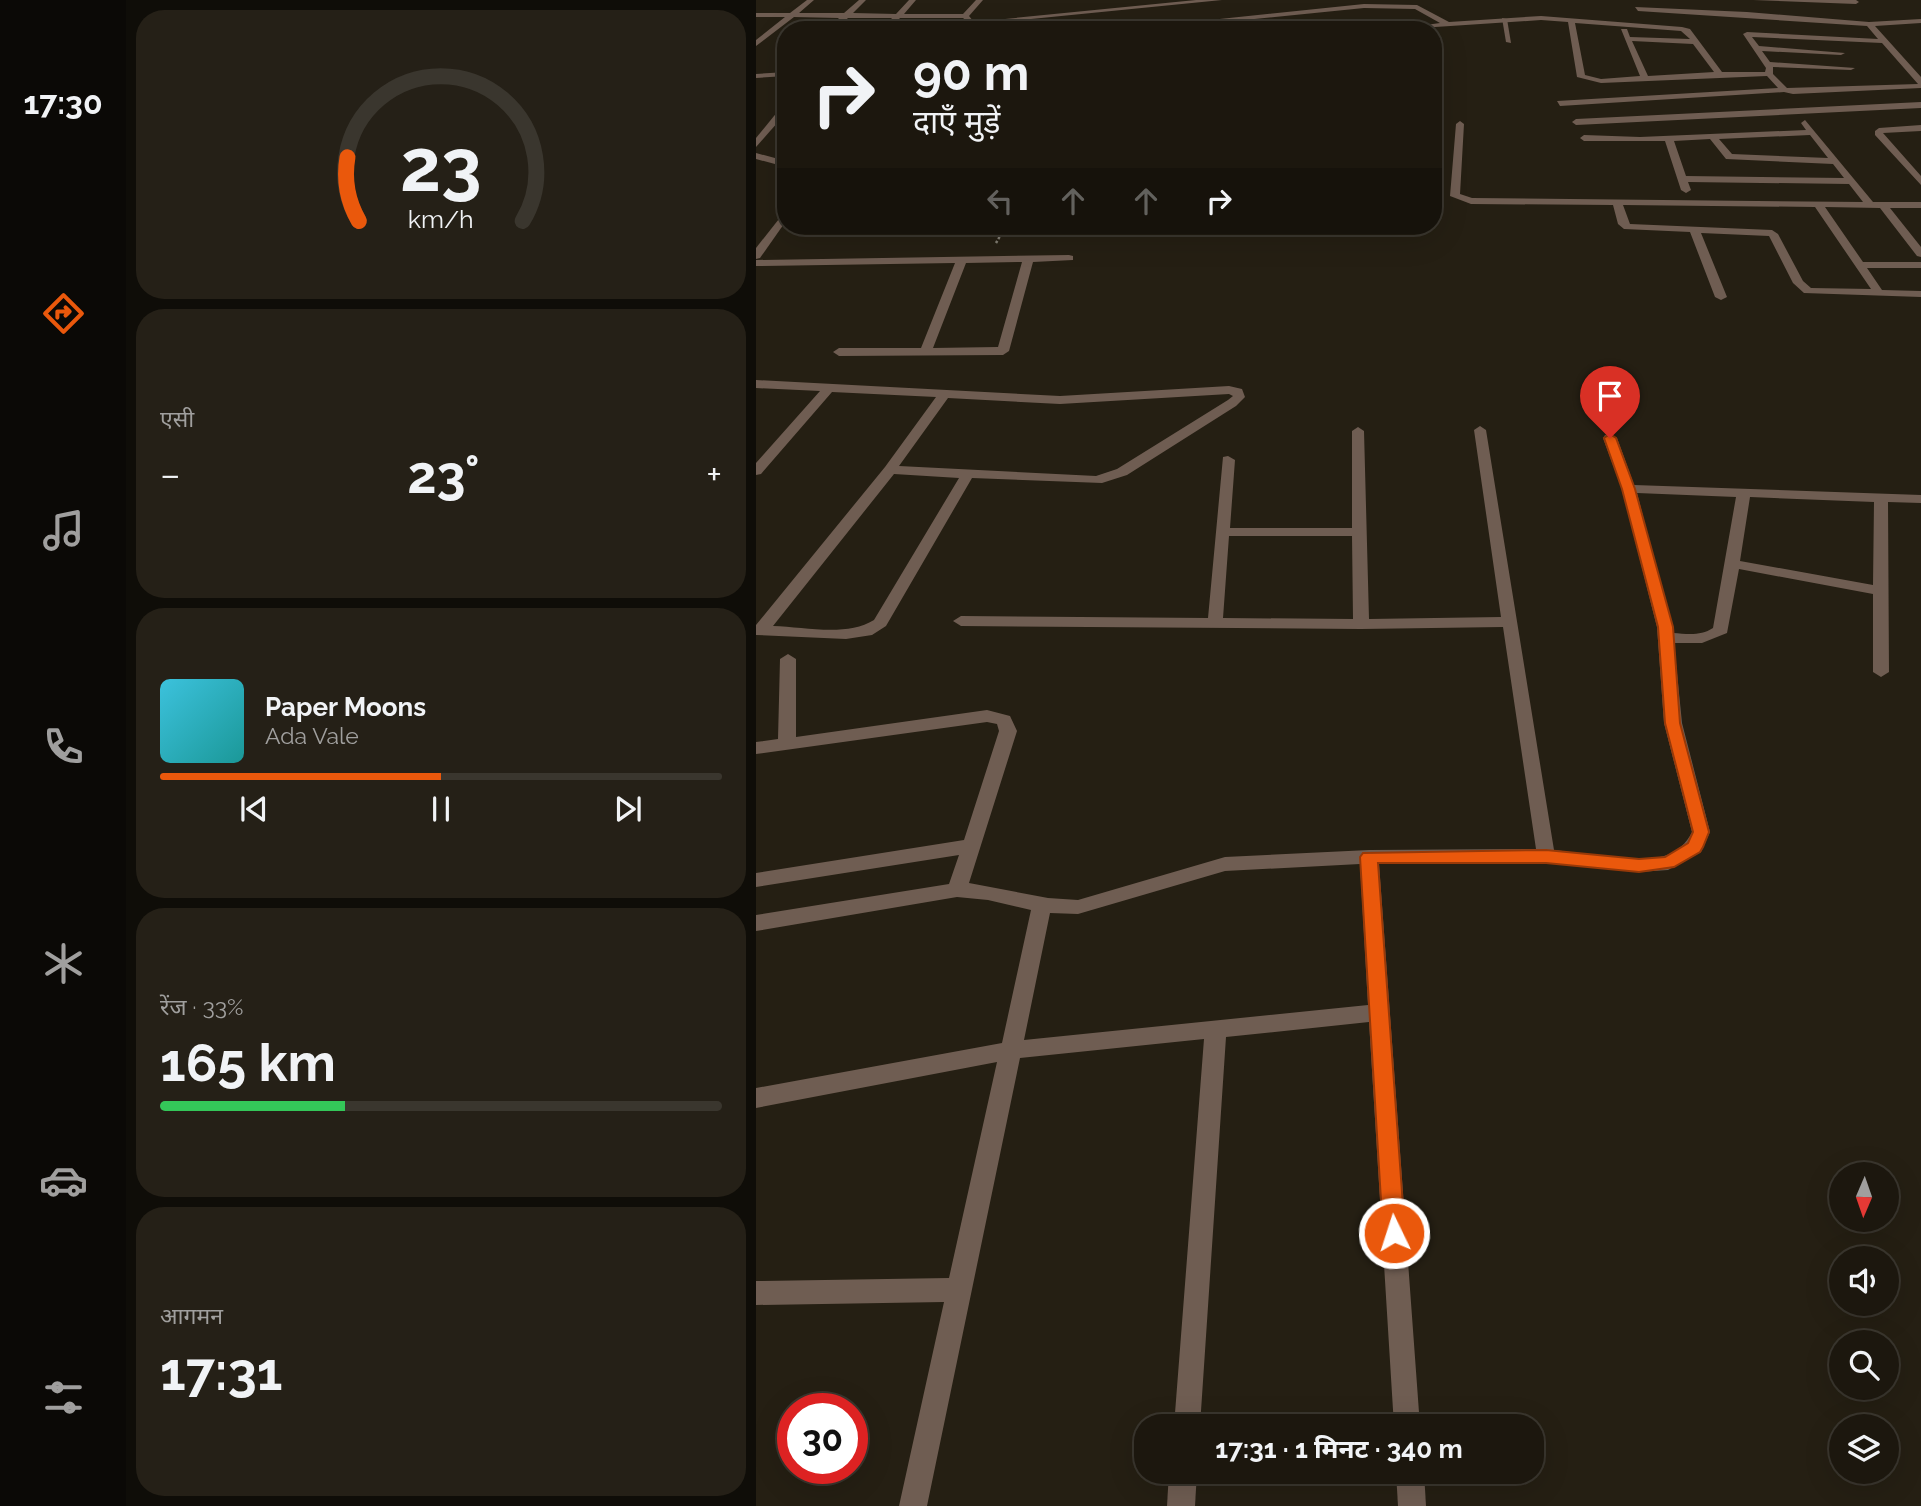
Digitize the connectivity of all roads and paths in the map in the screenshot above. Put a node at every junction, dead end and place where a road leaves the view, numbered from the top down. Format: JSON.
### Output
{"nodes":[{"id":1,"x":811,"y":0,"type":"edge"},
{"id":2,"x":863,"y":0,"type":"edge"},
{"id":3,"x":913,"y":0,"type":"edge"},
{"id":4,"x":980,"y":0,"type":"edge"},
{"id":5,"x":1088,"y":0,"type":"edge"},
{"id":6,"x":1155,"y":0,"type":"edge"},
{"id":7,"x":1219,"y":0,"type":"edge"},
{"id":8,"x":1756,"y":0,"type":"edge"},
{"id":9,"x":1855,"y":1,"type":"edge"},
{"id":10,"x":1171,"y":4,"type":"junction"},
{"id":11,"x":1047,"y":8,"type":"dead end"},
{"id":12,"x":1638,"y":9,"type":"dead end"},
{"id":13,"x":1079,"y":13,"type":"junction"},
{"id":14,"x":756,"y":15,"type":"edge"},
{"id":15,"x":793,"y":15,"type":"junction"},
{"id":16,"x":846,"y":15,"type":"junction"},
{"id":17,"x":898,"y":16,"type":"junction"},
{"id":18,"x":965,"y":16,"type":"junction"},
{"id":19,"x":1041,"y":16,"type":"junction"},
{"id":20,"x":1504,"y":19,"type":"junction"},
{"id":21,"x":1571,"y":20,"type":"junction"},
{"id":22,"x":785,"y":21,"type":"edge"},
{"id":23,"x":840,"y":21,"type":"edge"},
{"id":24,"x":893,"y":21,"type":"edge"},
{"id":25,"x":969,"y":21,"type":"edge"},
{"id":26,"x":1011,"y":21,"type":"edge"},
{"id":27,"x":1187,"y":21,"type":"edge"},
{"id":28,"x":1256,"y":21,"type":"edge"},
{"id":29,"x":1921,"y":21,"type":"edge"},
{"id":30,"x":1871,"y":23,"type":"junction"},
{"id":31,"x":1448,"y":24,"type":"junction"},
{"id":32,"x":1622,"y":24,"type":"junction"},
{"id":33,"x":1442,"y":25,"type":"edge"},
{"id":34,"x":777,"y":28,"type":"edge"},
{"id":35,"x":1628,"y":39,"type":"junction"},
{"id":36,"x":1831,"y":39,"type":"junction"},
{"id":37,"x":1882,"y":41,"type":"junction"},
{"id":38,"x":1509,"y":42,"type":"dead end"},
{"id":39,"x":1695,"y":42,"type":"junction"},
{"id":40,"x":756,"y":44,"type":"edge"},
{"id":41,"x":1755,"y":48,"type":"junction"},
{"id":42,"x":1840,"y":52,"type":"junction"},
{"id":43,"x":1766,"y":64,"type":"junction"},
{"id":44,"x":1851,"y":68,"type":"junction"},
{"id":45,"x":777,"y":69,"type":"edge"},
{"id":46,"x":756,"y":70,"type":"edge"},
{"id":47,"x":1720,"y":74,"type":"junction"},
{"id":48,"x":1769,"y":74,"type":"junction"},
{"id":49,"x":777,"y":75,"type":"edge"},
{"id":50,"x":756,"y":76,"type":"edge"},
{"id":51,"x":1628,"y":79,"type":"junction"},
{"id":52,"x":1645,"y":79,"type":"junction"},
{"id":53,"x":1921,"y":84,"type":"edge"},
{"id":54,"x":1865,"y":89,"type":"junction"},
{"id":55,"x":1788,"y":91,"type":"junction"},
{"id":56,"x":1644,"y":98,"type":"junction"},
{"id":57,"x":1560,"y":103,"type":"dead end"},
{"id":58,"x":1921,"y":105,"type":"edge"},
{"id":59,"x":1808,"y":110,"type":"junction"},
{"id":60,"x":1795,"y":111,"type":"junction"},
{"id":61,"x":1662,"y":117,"type":"junction"},
{"id":62,"x":777,"y":118,"type":"edge"},
{"id":63,"x":1576,"y":122,"type":"dead end"},
{"id":64,"x":1460,"y":124,"type":"dead end"},
{"id":65,"x":1921,"y":128,"type":"edge"},
{"id":66,"x":1812,"y":132,"type":"junction"},
{"id":67,"x":1584,"y":138,"type":"dead end"},
{"id":68,"x":1713,"y":138,"type":"junction"},
{"id":69,"x":1669,"y":139,"type":"junction"},
{"id":70,"x":756,"y":144,"type":"edge"},
{"id":71,"x":756,"y":156,"type":"edge"},
{"id":72,"x":1835,"y":161,"type":"junction"},
{"id":73,"x":777,"y":162,"type":"edge"},
{"id":74,"x":1683,"y":179,"type":"junction"},
{"id":75,"x":1852,"y":181,"type":"junction"},
{"id":76,"x":1921,"y":183,"type":"edge"},
{"id":77,"x":1617,"y":203,"type":"junction"},
{"id":78,"x":1689,"y":203,"type":"junction"},
{"id":79,"x":1819,"y":205,"type":"junction"},
{"id":80,"x":1871,"y":205,"type":"junction"},
{"id":81,"x":1883,"y":205,"type":"junction"},
{"id":82,"x":1921,"y":205,"type":"edge"},
{"id":83,"x":777,"y":223,"type":"edge"},
{"id":84,"x":1694,"y":229,"type":"junction"},
{"id":85,"x":761,"y":241,"type":"edge"},
{"id":86,"x":1921,"y":254,"type":"edge"},
{"id":87,"x":756,"y":256,"type":"edge"},
{"id":88,"x":1028,"y":258,"type":"junction"},
{"id":89,"x":1069,"y":258,"type":"dead end"},
{"id":90,"x":962,"y":260,"type":"junction"},
{"id":91,"x":756,"y":263,"type":"edge"},
{"id":92,"x":1858,"y":265,"type":"junction"},
{"id":93,"x":1921,"y":265,"type":"edge"},
{"id":94,"x":1879,"y":293,"type":"junction"},
{"id":95,"x":1921,"y":294,"type":"edge"},
{"id":96,"x":1721,"y":297,"type":"dead end"},
{"id":97,"x":839,"y":352,"type":"dead end"},
{"id":98,"x":925,"y":352,"type":"junction"},
{"id":99,"x":756,"y":384,"type":"edge"},
{"id":100,"x":829,"y":388,"type":"junction"},
{"id":101,"x":945,"y":393,"type":"junction"},
{"id":102,"x":1480,"y":430,"type":"dead end"},
{"id":103,"x":1358,"y":431,"type":"dead end"},
{"id":104,"x":1610,"y":438,"type":"dead end"},
{"id":105,"x":1228,"y":460,"type":"dead end"},
{"id":106,"x":890,"y":470,"type":"junction"},
{"id":107,"x":756,"y":471,"type":"edge"},
{"id":108,"x":967,"y":475,"type":"junction"},
{"id":109,"x":1629,"y":489,"type":"junction"},
{"id":110,"x":1744,"y":493,"type":"junction"},
{"id":111,"x":1881,"y":498,"type":"junction"},
{"id":112,"x":1921,"y":499,"type":"edge"},
{"id":113,"x":1223,"y":531,"type":"junction"},
{"id":114,"x":1360,"y":532,"type":"junction"},
{"id":115,"x":1734,"y":564,"type":"junction"},
{"id":116,"x":1881,"y":591,"type":"junction"},
{"id":117,"x":961,"y":621,"type":"dead end"},
{"id":118,"x":1510,"y":622,"type":"junction"},
{"id":119,"x":1215,"y":623,"type":"junction"},
{"id":120,"x":1361,"y":624,"type":"junction"},
{"id":121,"x":759,"y":630,"type":"edge"},
{"id":122,"x":1666,"y":638,"type":"junction"},
{"id":123,"x":788,"y":659,"type":"dead end"},
{"id":124,"x":1881,"y":672,"type":"dead end"},
{"id":125,"x":787,"y":743,"type":"junction"},
{"id":126,"x":756,"y":748,"type":"edge"},
{"id":127,"x":971,"y":846,"type":"junction"},
{"id":128,"x":1546,"y":856,"type":"junction"},
{"id":129,"x":1369,"y":857,"type":"junction"},
{"id":130,"x":756,"y":880,"type":"edge"},
{"id":131,"x":957,"y":890,"type":"junction"},
{"id":132,"x":1042,"y":905,"type":"junction"},
{"id":133,"x":756,"y":923,"type":"edge"},
{"id":134,"x":1380,"y":1012,"type":"junction"},
{"id":135,"x":1216,"y":1027,"type":"junction"},
{"id":136,"x":1012,"y":1049,"type":"junction"},
{"id":137,"x":756,"y":1098,"type":"edge"},
{"id":138,"x":960,"y":1290,"type":"junction"},
{"id":139,"x":756,"y":1293,"type":"edge"},
{"id":140,"x":1188,"y":1414,"type":"edge"},
{"id":141,"x":1406,"y":1414,"type":"edge"},
{"id":142,"x":1182,"y":1484,"type":"edge"},
{"id":143,"x":1411,"y":1484,"type":"edge"},
{"id":144,"x":912,"y":1506,"type":"edge"},
{"id":145,"x":1181,"y":1506,"type":"edge"},
{"id":146,"x":1412,"y":1506,"type":"edge"}],
"edges":[{"from":1,"to":15,"type":"street"},
{"from":2,"to":16,"type":"street"},
{"from":3,"to":17,"type":"street"},
{"from":4,"to":18,"type":"street"},
{"from":5,"to":13,"type":"street"},
{"from":6,"to":10,"type":"street"},
{"from":7,"to":10,"type":"street"},
{"from":8,"to":9,"type":"street"},
{"from":9,"to":30,"type":"street"},
{"from":10,"to":13,"type":"street"},
{"from":10,"to":27,"type":"street"},
{"from":11,"to":19,"type":"street"},
{"from":12,"to":30,"type":"street"},
{"from":13,"to":19,"type":"street"},
{"from":14,"to":15,"type":"street"},
{"from":15,"to":16,"type":"street"},
{"from":15,"to":22,"type":"street"},
{"from":16,"to":17,"type":"street"},
{"from":16,"to":23,"type":"street"},
{"from":17,"to":18,"type":"street"},
{"from":17,"to":24,"type":"street"},
{"from":18,"to":25,"type":"street"},
{"from":19,"to":26,"type":"street"},
{"from":20,"to":21,"type":"street"},
{"from":20,"to":31,"type":"street"},
{"from":20,"to":38,"type":"lane"},
{"from":21,"to":32,"type":"street"},
{"from":21,"to":51,"type":"street"},
{"from":28,"to":31,"type":"street"},
{"from":29,"to":30,"type":"street"},
{"from":30,"to":37,"type":"street"},
{"from":31,"to":33,"type":"street"},
{"from":32,"to":35,"type":"street"},
{"from":32,"to":39,"type":"street"},
{"from":34,"to":40,"type":"street"},
{"from":35,"to":39,"type":"street"},
{"from":35,"to":52,"type":"street"},
{"from":36,"to":37,"type":"street"},
{"from":36,"to":41,"type":"street"},
{"from":36,"to":42,"type":"street"},
{"from":37,"to":53,"type":"street"},
{"from":39,"to":47,"type":"street"},
{"from":41,"to":42,"type":"street"},
{"from":41,"to":43,"type":"street"},
{"from":42,"to":44,"type":"street"},
{"from":43,"to":44,"type":"street"},
{"from":43,"to":48,"type":"street"},
{"from":44,"to":54,"type":"street"},
{"from":45,"to":46,"type":"street"},
{"from":47,"to":48,"type":"street"},
{"from":47,"to":52,"type":"street"},
{"from":48,"to":55,"type":"street"},
{"from":49,"to":50,"type":"street"},
{"from":51,"to":52,"type":"street"},
{"from":51,"to":56,"type":"street"},
{"from":53,"to":54,"type":"street"},
{"from":54,"to":55,"type":"street"},
{"from":55,"to":56,"type":"street"},
{"from":55,"to":59,"type":"street"},
{"from":56,"to":57,"type":"street"},
{"from":56,"to":61,"type":"street"},
{"from":58,"to":59,"type":"street"},
{"from":59,"to":60,"type":"street"},
{"from":60,"to":61,"type":"street"},
{"from":60,"to":66,"type":"street"},
{"from":61,"to":63,"type":"street"},
{"from":62,"to":70,"type":"street"},
{"from":64,"to":77,"type":"street"},
{"from":65,"to":76,"type":"street"},
{"from":66,"to":68,"type":"street"},
{"from":66,"to":72,"type":"street"},
{"from":67,"to":69,"type":"street"},
{"from":68,"to":69,"type":"street"},
{"from":68,"to":72,"type":"street"},
{"from":69,"to":74,"type":"street"},
{"from":71,"to":73,"type":"street"},
{"from":72,"to":75,"type":"street"},
{"from":74,"to":75,"type":"street"},
{"from":74,"to":78,"type":"street"},
{"from":75,"to":80,"type":"street"},
{"from":77,"to":78,"type":"street"},
{"from":77,"to":84,"type":"street"},
{"from":78,"to":79,"type":"street"},
{"from":79,"to":80,"type":"street"},
{"from":79,"to":92,"type":"street"},
{"from":80,"to":81,"type":"street"},
{"from":81,"to":82,"type":"street"},
{"from":81,"to":86,"type":"street"},
{"from":83,"to":85,"type":"street"},
{"from":84,"to":94,"type":"street"},
{"from":84,"to":96,"type":"street"},
{"from":85,"to":87,"type":"street"},
{"from":88,"to":89,"type":"street"},
{"from":88,"to":90,"type":"street"},
{"from":88,"to":98,"type":"street"},
{"from":90,"to":91,"type":"street"},
{"from":90,"to":98,"type":"street"},
{"from":92,"to":93,"type":"street"},
{"from":92,"to":94,"type":"street"},
{"from":94,"to":95,"type":"street"},
{"from":97,"to":98,"type":"street"},
{"from":99,"to":100,"type":"street"},
{"from":100,"to":101,"type":"street"},
{"from":100,"to":107,"type":"street"},
{"from":101,"to":106,"type":"street"},
{"from":101,"to":108,"type":"street"},
{"from":102,"to":118,"type":"street"},
{"from":103,"to":114,"type":"street"},
{"from":104,"to":109,"type":"street"},
{"from":105,"to":113,"type":"street"},
{"from":106,"to":108,"type":"street"},
{"from":106,"to":121,"type":"street"},
{"from":108,"to":121,"type":"street"},
{"from":109,"to":110,"type":"street"},
{"from":109,"to":122,"type":"street"},
{"from":110,"to":111,"type":"street"},
{"from":110,"to":115,"type":"street"},
{"from":111,"to":112,"type":"street"},
{"from":111,"to":116,"type":"street"},
{"from":113,"to":114,"type":"street"},
{"from":113,"to":119,"type":"street"},
{"from":114,"to":120,"type":"street"},
{"from":115,"to":116,"type":"street"},
{"from":115,"to":122,"type":"street"},
{"from":116,"to":124,"type":"street"},
{"from":117,"to":119,"type":"street"},
{"from":118,"to":120,"type":"street"},
{"from":118,"to":128,"type":"street"},
{"from":119,"to":120,"type":"street"},
{"from":122,"to":128,"type":"street"},
{"from":123,"to":125,"type":"street"},
{"from":125,"to":126,"type":"street"},
{"from":125,"to":127,"type":"street"},
{"from":127,"to":130,"type":"street"},
{"from":127,"to":131,"type":"street"},
{"from":128,"to":129,"type":"street"},
{"from":129,"to":132,"type":"street"},
{"from":129,"to":134,"type":"street"},
{"from":131,"to":132,"type":"street"},
{"from":131,"to":133,"type":"street"},
{"from":132,"to":136,"type":"street"},
{"from":134,"to":135,"type":"street"},
{"from":134,"to":141,"type":"street"},
{"from":135,"to":136,"type":"street"},
{"from":135,"to":140,"type":"street"},
{"from":136,"to":137,"type":"street"},
{"from":136,"to":138,"type":"street"},
{"from":138,"to":139,"type":"street"},
{"from":138,"to":144,"type":"street"},
{"from":142,"to":145,"type":"street"},
{"from":143,"to":146,"type":"street"}]}
